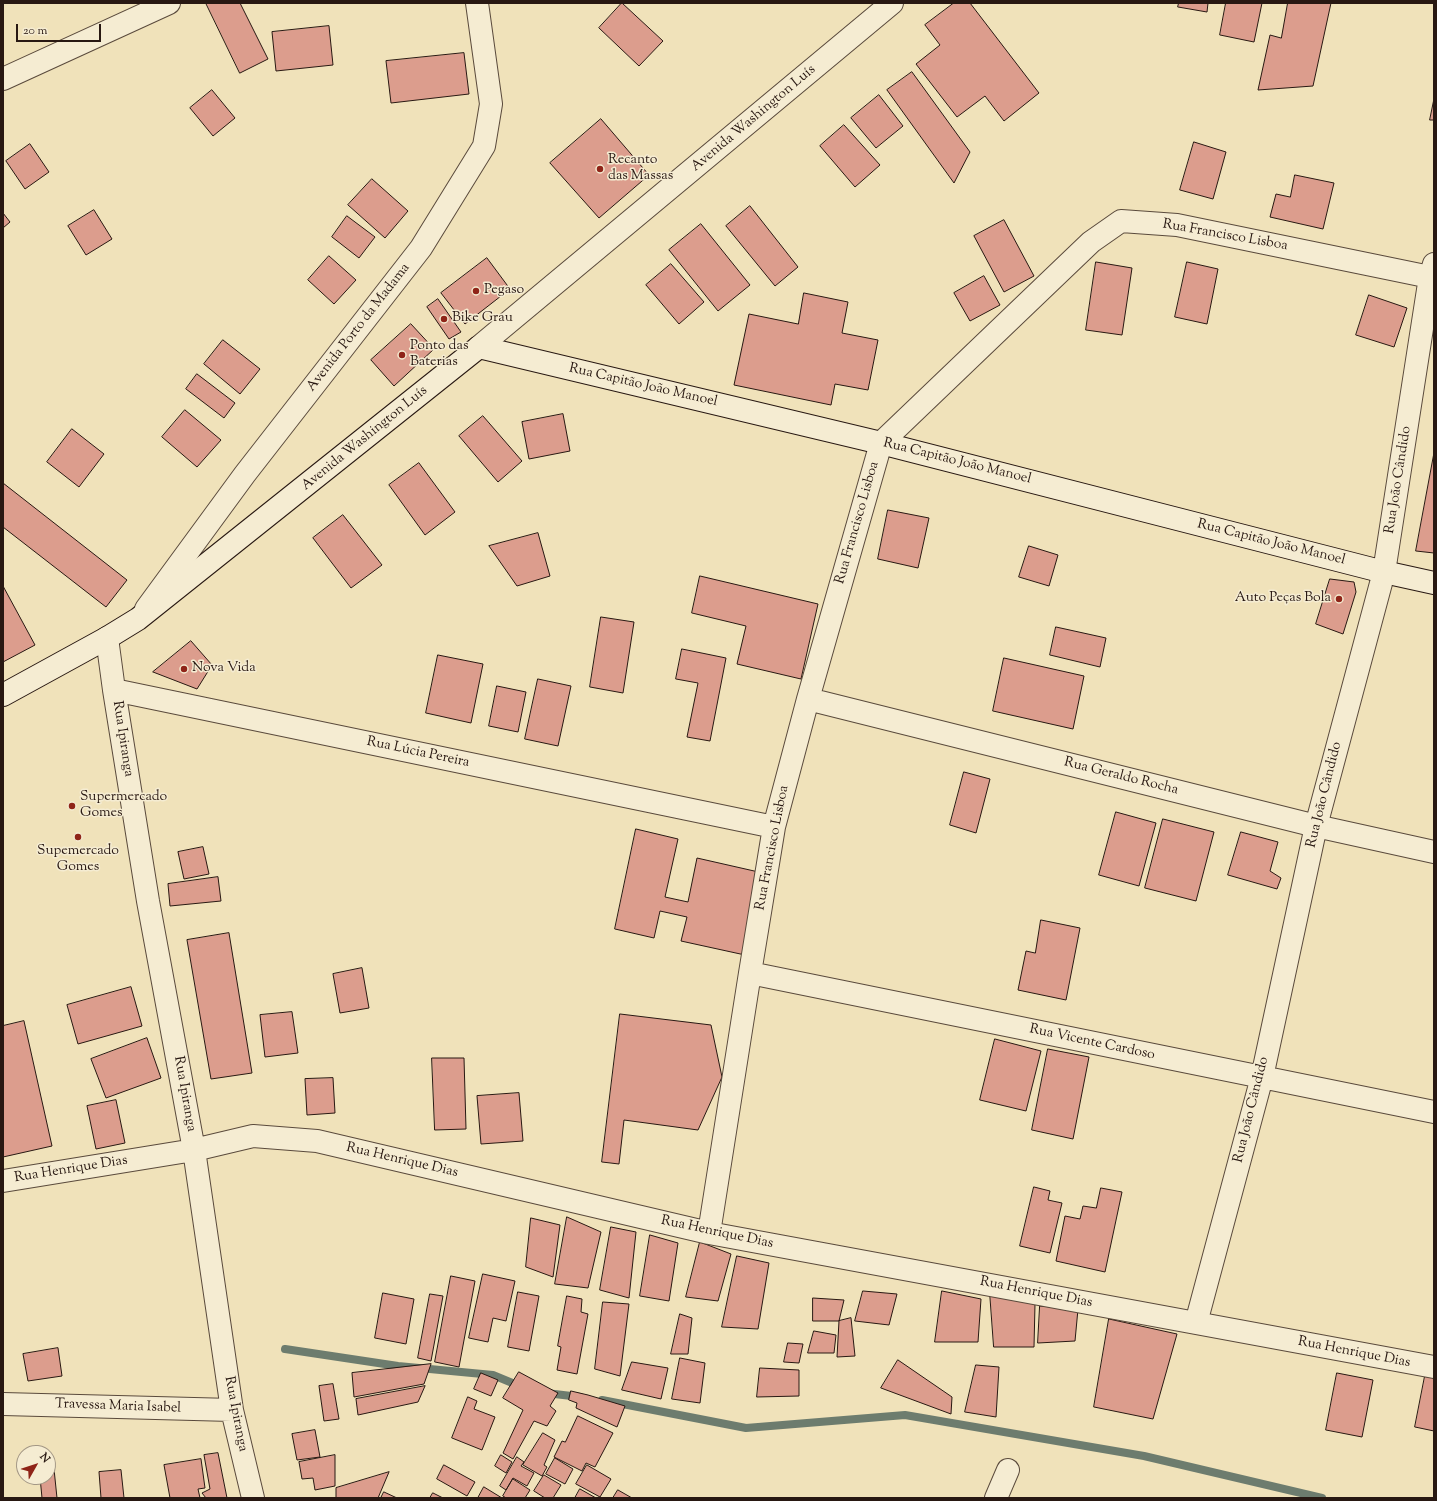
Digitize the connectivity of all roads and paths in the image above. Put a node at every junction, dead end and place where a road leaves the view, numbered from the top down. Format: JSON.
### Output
{"nodes":[{"id":1,"x":169,"y":3,"type":"edge"},
{"id":2,"x":477,"y":3,"type":"edge"},
{"id":3,"x":892,"y":3,"type":"edge"},
{"id":4,"x":3,"y":79,"type":"edge"},
{"id":5,"x":1432,"y":270,"type":"edge"},
{"id":6,"x":480,"y":347,"type":"junction"},
{"id":7,"x":881,"y":443,"type":"junction"},
{"id":8,"x":1384,"y":572,"type":"junction"},
{"id":9,"x":1434,"y":583,"type":"edge"},
{"id":10,"x":138,"y":619,"type":"junction"},
{"id":11,"x":107,"y":638,"type":"junction"},
{"id":12,"x":114,"y":690,"type":"junction"},
{"id":13,"x":3,"y":695,"type":"edge"},
{"id":14,"x":808,"y":699,"type":"junction"},
{"id":15,"x":1316,"y":826,"type":"junction"},
{"id":16,"x":774,"y":828,"type":"junction"},
{"id":17,"x":1434,"y":852,"type":"edge"},
{"id":18,"x":750,"y":973,"type":"junction"},
{"id":19,"x":1262,"y":1077,"type":"junction"},
{"id":20,"x":1434,"y":1112,"type":"edge"},
{"id":21,"x":194,"y":1150,"type":"junction"},
{"id":22,"x":3,"y":1181,"type":"edge"},
{"id":23,"x":709,"y":1233,"type":"junction"},
{"id":24,"x":1196,"y":1323,"type":"junction"},
{"id":25,"x":1434,"y":1367,"type":"edge"},
{"id":26,"x":3,"y":1404,"type":"edge"},
{"id":27,"x":232,"y":1410,"type":"junction"},
{"id":28,"x":1008,"y":1470,"type":"dead end"},
{"id":29,"x":253,"y":1498,"type":"edge"},
{"id":30,"x":996,"y":1498,"type":"edge"}],
"edges":[{"from":1,"to":4,"type":"street"},
{"from":2,"to":10,"type":"street","name":"Avenida Porto da Madama"},
{"from":3,"to":6,"type":"street","name":"Avenida Washington Luís"},
{"from":5,"to":7,"type":"street","name":"Rua Francisco Lisboa"},
{"from":5,"to":8,"type":"street","name":"Rua João Cândido"},
{"from":6,"to":7,"type":"street","name":"Rua Capitão João Manoel"},
{"from":6,"to":10,"type":"street","name":"Avenida Washington Luís"},
{"from":7,"to":8,"type":"street","name":"Rua Capitão João Manoel"},
{"from":7,"to":14,"type":"street","name":"Rua Francisco Lisboa"},
{"from":8,"to":9,"type":"street","name":"Rua Capitão João Manoel"},
{"from":8,"to":15,"type":"street","name":"Rua João Cândido"},
{"from":10,"to":11,"type":"street","name":"Avenida Washington Luís"},
{"from":11,"to":12,"type":"street"},
{"from":11,"to":13,"type":"street","name":"Avenida Washington Luís"},
{"from":12,"to":16,"type":"street","name":"Rua Lúcia Pereira"},
{"from":12,"to":21,"type":"street","name":"Rua Ipiranga"},
{"from":14,"to":15,"type":"street","name":"Rua Geraldo Rocha"},
{"from":14,"to":16,"type":"street","name":"Rua Francisco Lisboa"},
{"from":15,"to":17,"type":"street","name":"Rua Geraldo Rocha"},
{"from":15,"to":19,"type":"street","name":"Rua João Cândido"},
{"from":16,"to":18,"type":"street","name":"Rua Francisco Lisboa"},
{"from":18,"to":19,"type":"street","name":"Rua Vicente Cardoso"},
{"from":18,"to":23,"type":"street","name":"Rua Francisco Lisboa"},
{"from":19,"to":20,"type":"street","name":"Rua Vicente Cardoso"},
{"from":19,"to":24,"type":"street","name":"Rua João Cândido"},
{"from":21,"to":22,"type":"street","name":"Rua Henrique Dias"},
{"from":21,"to":23,"type":"street","name":"Rua Henrique Dias"},
{"from":21,"to":27,"type":"street","name":"Rua Ipiranga"},
{"from":23,"to":24,"type":"street","name":"Rua Henrique Dias"},
{"from":24,"to":25,"type":"street","name":"Rua Henrique Dias"},
{"from":26,"to":27,"type":"street","name":"Travessa Maria Isabel"},
{"from":27,"to":29,"type":"street","name":"Rua Ipiranga"},
{"from":28,"to":30,"type":"street"}]}
